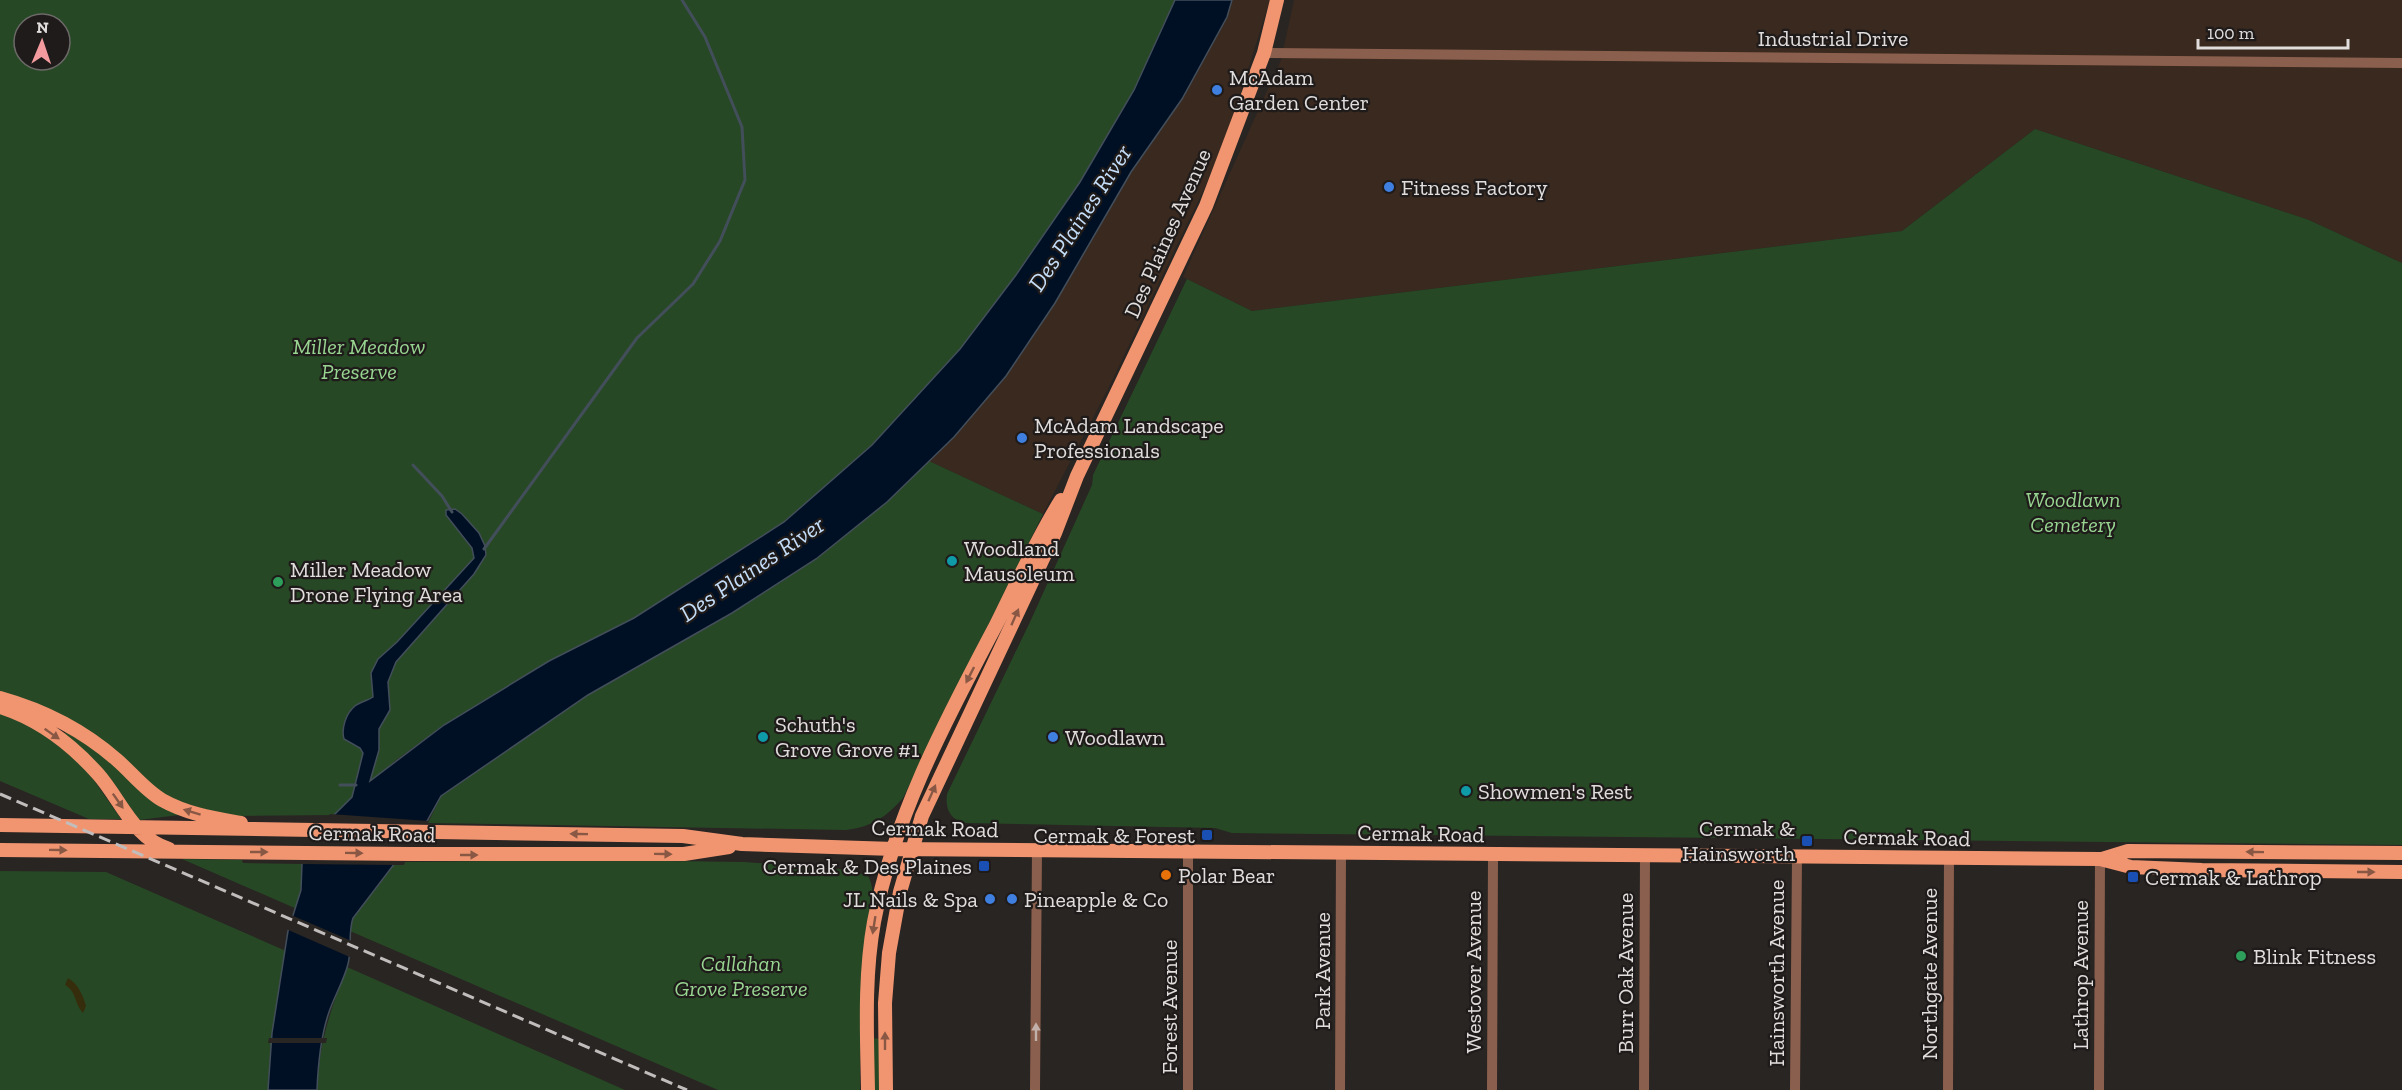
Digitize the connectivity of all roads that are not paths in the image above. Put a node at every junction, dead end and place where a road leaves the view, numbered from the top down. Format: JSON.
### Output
{"nodes":[{"id":1,"x":1277,"y":0,"type":"edge"},
{"id":2,"x":1264,"y":53,"type":"junction"},
{"id":3,"x":2402,"y":63,"type":"edge"},
{"id":4,"x":1077,"y":476,"type":"junction"},
{"id":5,"x":0,"y":698,"type":"edge"},
{"id":6,"x":0,"y":707,"type":"edge"},
{"id":7,"x":0,"y":825,"type":"edge"},
{"id":8,"x":137,"y":828,"type":"junction"},
{"id":9,"x":269,"y":829,"type":"junction"},
{"id":10,"x":742,"y":844,"type":"junction"},
{"id":11,"x":894,"y":849,"type":"junction"},
{"id":12,"x":913,"y":849,"type":"junction"},
{"id":13,"x":0,"y":850,"type":"edge"},
{"id":14,"x":1037,"y":850,"type":"junction"},
{"id":15,"x":1188,"y":851,"type":"junction"},
{"id":16,"x":180,"y":852,"type":"junction"},
{"id":17,"x":1341,"y":853,"type":"junction"},
{"id":18,"x":2402,"y":853,"type":"edge"},
{"id":19,"x":1493,"y":855,"type":"junction"},
{"id":20,"x":1645,"y":855,"type":"junction"},
{"id":21,"x":1797,"y":857,"type":"junction"},
{"id":22,"x":1949,"y":858,"type":"junction"},
{"id":23,"x":2100,"y":860,"type":"junction"},
{"id":24,"x":2402,"y":872,"type":"edge"},
{"id":25,"x":868,"y":1090,"type":"edge"},
{"id":26,"x":886,"y":1090,"type":"edge"},
{"id":27,"x":1035,"y":1090,"type":"edge"},
{"id":28,"x":1188,"y":1090,"type":"edge"},
{"id":29,"x":1340,"y":1090,"type":"edge"},
{"id":30,"x":1492,"y":1090,"type":"edge"},
{"id":31,"x":1644,"y":1090,"type":"edge"},
{"id":32,"x":1795,"y":1090,"type":"edge"},
{"id":33,"x":1948,"y":1090,"type":"edge"},
{"id":34,"x":2099,"y":1090,"type":"edge"}],
"edges":[{"from":1,"to":2,"type":"main road","name":"Des Plaines Avenue"},
{"from":2,"to":3,"type":"street","name":"Industrial Drive"},
{"from":2,"to":4,"type":"main road","name":"Des Plaines Avenue"},
{"from":4,"to":11,"type":"main road","name":"Des Plaines Avenue","one_way":true},
{"from":12,"to":4,"type":"main road","name":"Des Plaines Avenue","one_way":true},
{"from":9,"to":5,"type":"main road","one_way":true},
{"from":6,"to":8,"type":"main road","one_way":true},
{"from":7,"to":8,"type":"main road","name":"Cermak Road"},
{"from":8,"to":9,"type":"main road","name":"Cermak Road"},
{"from":8,"to":16,"type":"main road"},
{"from":10,"to":9,"type":"main road","name":"Cermak Road","one_way":true},
{"from":10,"to":11,"type":"main road","name":"Cermak Road"},
{"from":16,"to":10,"type":"main road","name":"Cermak Road","one_way":true},
{"from":11,"to":12,"type":"main road","name":"Cermak Road"},
{"from":11,"to":25,"type":"main road","name":"Des Plaines Avenue","one_way":true},
{"from":12,"to":14,"type":"main road","name":"Cermak Road"},
{"from":26,"to":12,"type":"main road","name":"Des Plaines Avenue","one_way":true},
{"from":13,"to":16,"type":"main road","name":"Cermak Road","one_way":true},
{"from":14,"to":15,"type":"main road","name":"Cermak Road"},
{"from":27,"to":14,"type":"street","one_way":true},
{"from":15,"to":17,"type":"main road","name":"Cermak Road"},
{"from":15,"to":28,"type":"street","name":"Forest Avenue"},
{"from":17,"to":19,"type":"main road","name":"Cermak Road"},
{"from":17,"to":29,"type":"street","name":"Park Avenue"},
{"from":18,"to":23,"type":"main road","name":"Cermak Road","one_way":true},
{"from":19,"to":20,"type":"main road","name":"Cermak Road"},
{"from":19,"to":30,"type":"street","name":"Westover Avenue"},
{"from":20,"to":21,"type":"main road","name":"Cermak Road"},
{"from":20,"to":31,"type":"street","name":"Burr Oak Avenue"},
{"from":21,"to":22,"type":"main road","name":"Cermak Road"},
{"from":21,"to":32,"type":"street","name":"Hainsworth Avenue"},
{"from":22,"to":23,"type":"main road","name":"Cermak Road"},
{"from":22,"to":33,"type":"street","name":"Northgate Avenue"},
{"from":23,"to":24,"type":"main road","name":"Cermak Road","one_way":true},
{"from":23,"to":34,"type":"street","name":"Lathrop Avenue"}]}
